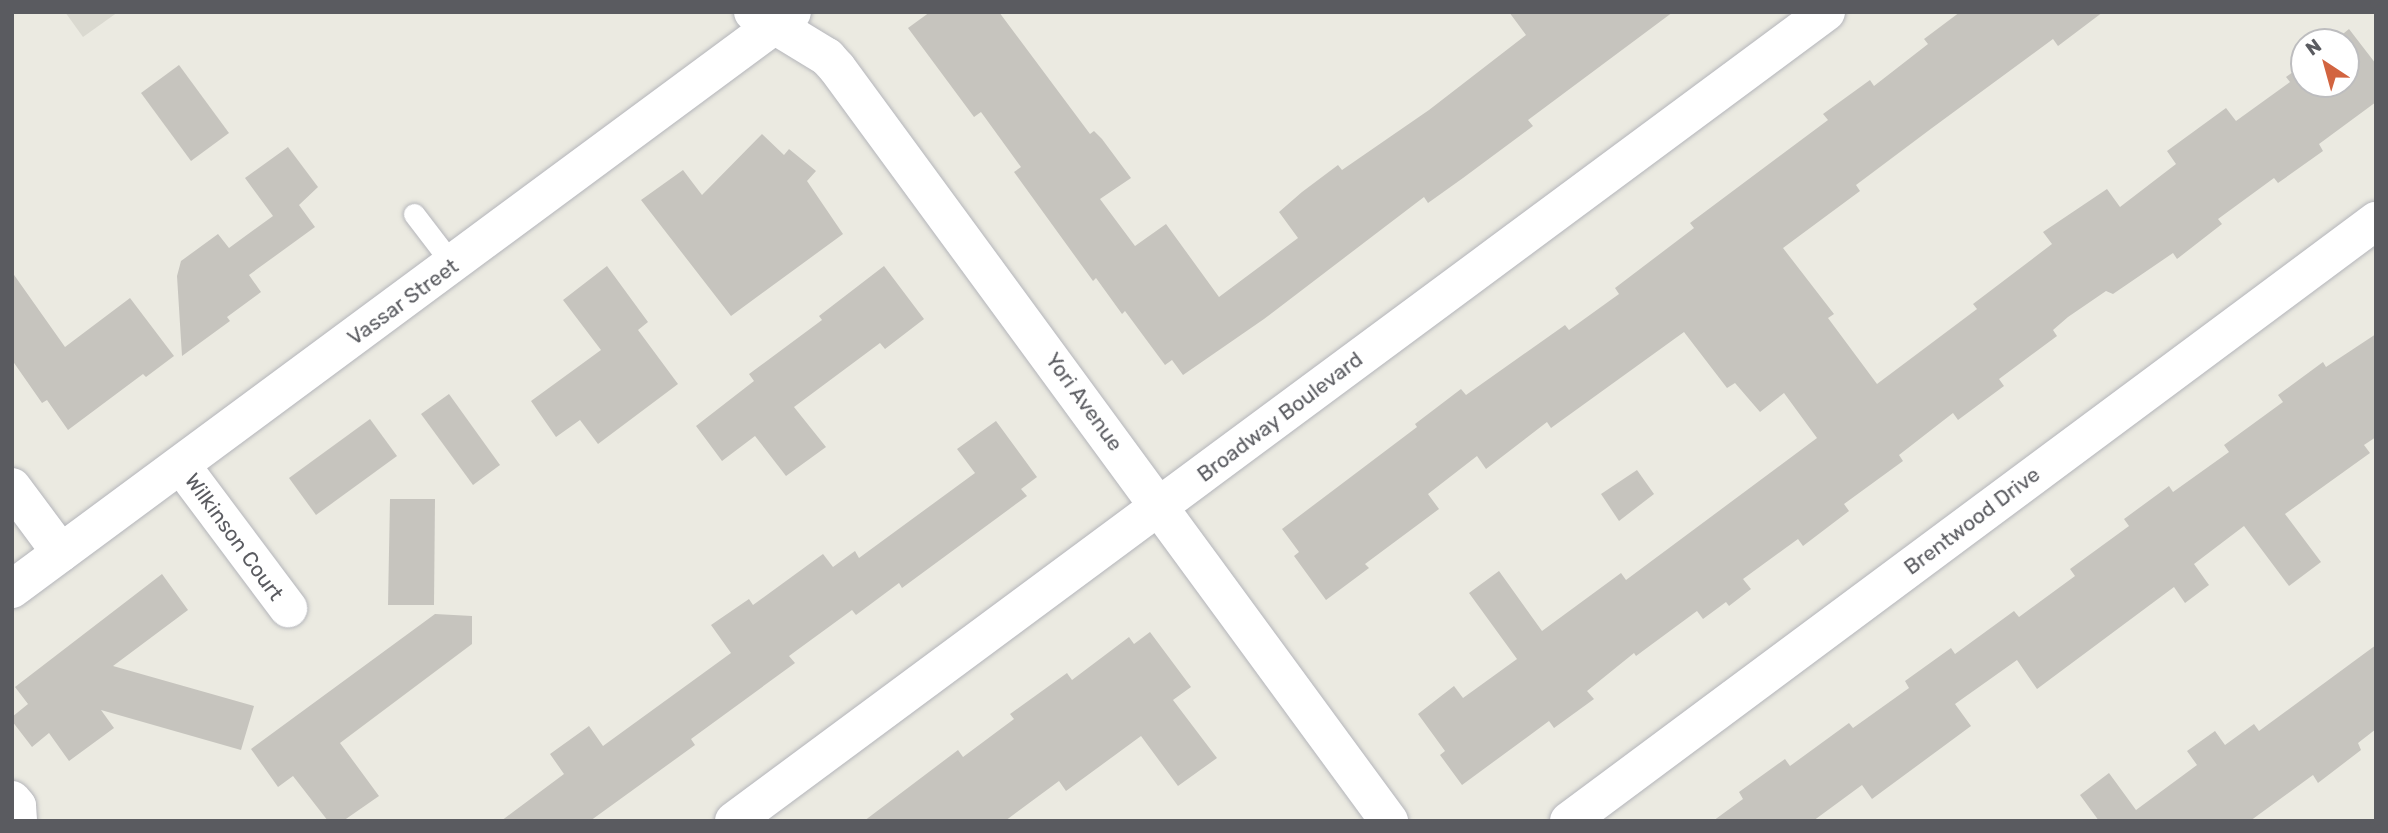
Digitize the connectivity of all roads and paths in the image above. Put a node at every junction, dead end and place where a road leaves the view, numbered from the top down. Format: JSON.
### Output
{"nodes":[{"id":1,"x":1826,"y":12,"type":"edge"},
{"id":2,"x":773,"y":17,"type":"edge"},
{"id":3,"x":414,"y":214,"type":"dead end"},
{"id":4,"x":2376,"y":221,"type":"edge"},
{"id":5,"x":453,"y":265,"type":"junction"},
{"id":6,"x":181,"y":465,"type":"junction"},
{"id":7,"x":12,"y":487,"type":"edge"},
{"id":8,"x":1160,"y":505,"type":"junction"},
{"id":9,"x":61,"y":553,"type":"junction"},
{"id":10,"x":12,"y":589,"type":"edge"},
{"id":11,"x":288,"y":608,"type":"dead end"},
{"id":12,"x":12,"y":800,"type":"edge"},
{"id":13,"x":18,"y":821,"type":"edge"},
{"id":14,"x":734,"y":821,"type":"edge"},
{"id":15,"x":1389,"y":821,"type":"edge"},
{"id":16,"x":1569,"y":821,"type":"edge"}],
"edges":[{"from":1,"to":8,"type":"street","name":"Broadway Boulevard"},
{"from":2,"to":5,"type":"street","name":"Vassar Street"},
{"from":2,"to":8,"type":"street","name":"Yori Avenue"},
{"from":3,"to":5,"type":"lane"},
{"from":4,"to":16,"type":"street","name":"Brentwood Drive"},
{"from":5,"to":6,"type":"street","name":"Vassar Street"},
{"from":6,"to":9,"type":"street","name":"Vassar Street"},
{"from":6,"to":11,"type":"street","name":"Wilkinson Court"},
{"from":7,"to":9,"type":"street"},
{"from":8,"to":14,"type":"street","name":"Broadway Boulevard"},
{"from":8,"to":15,"type":"street","name":"Yori Avenue"},
{"from":9,"to":10,"type":"street","name":"Vassar Street"},
{"from":12,"to":13,"type":"street"}]}
